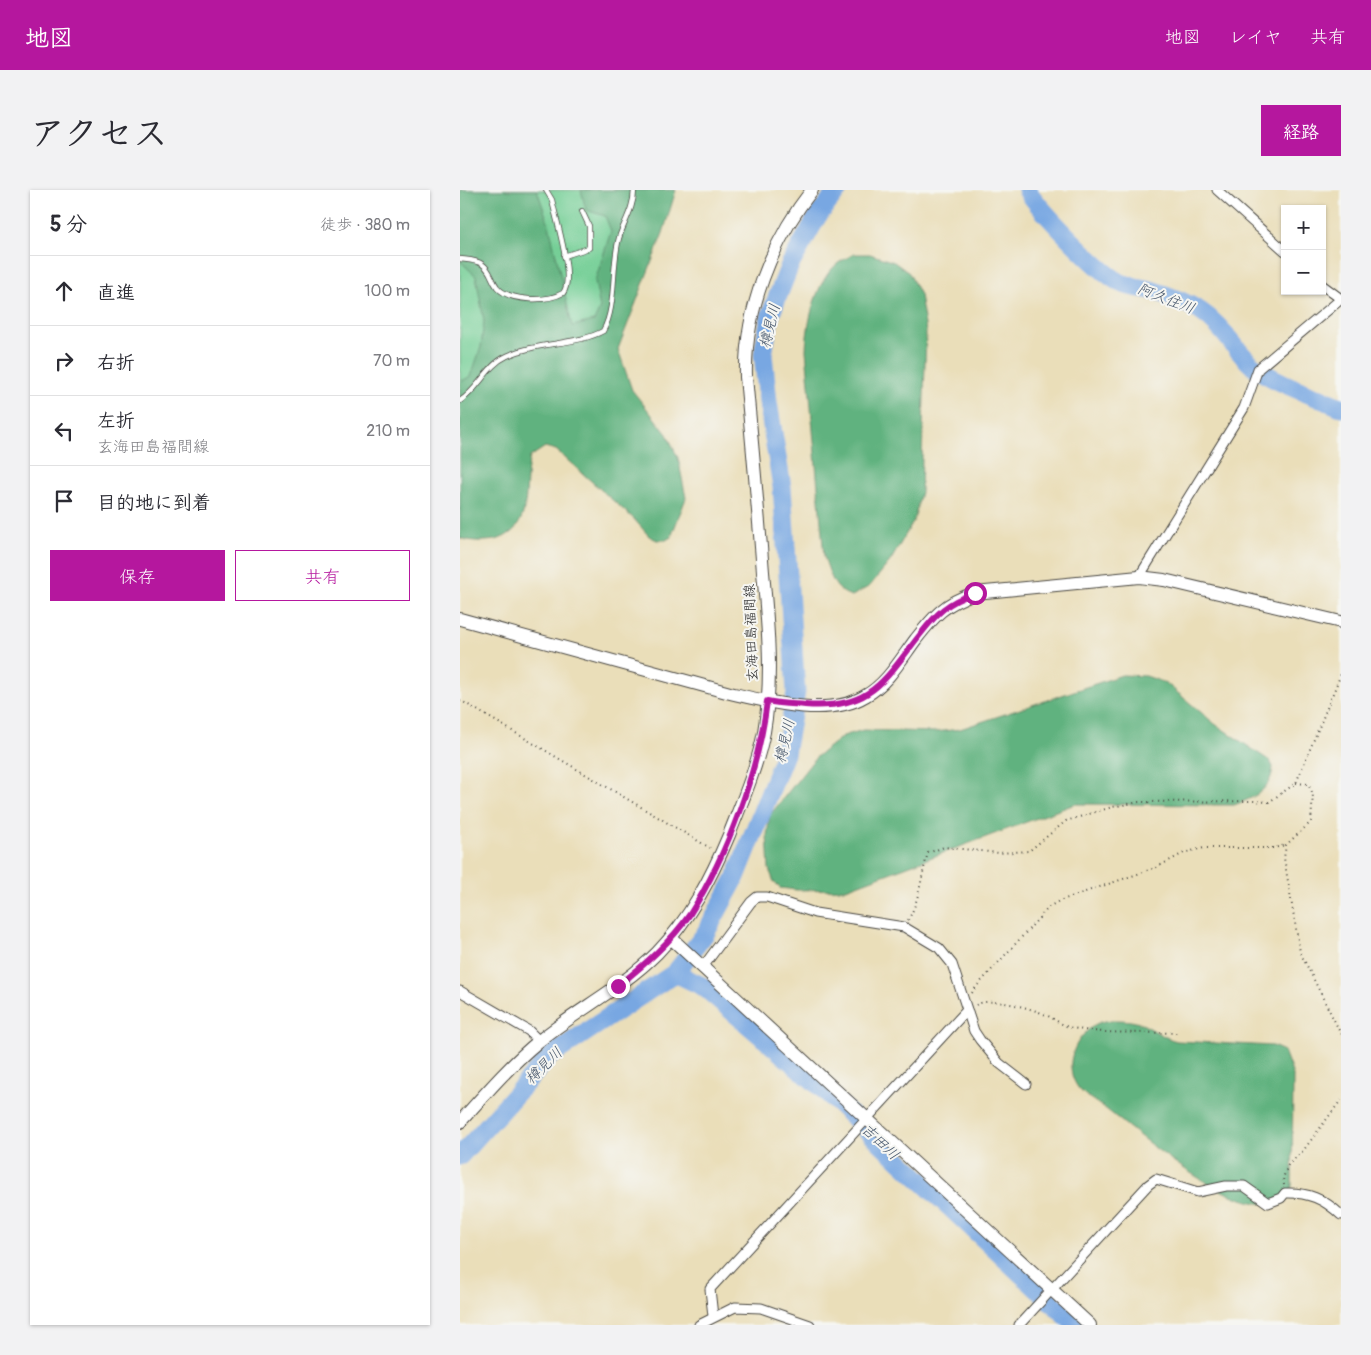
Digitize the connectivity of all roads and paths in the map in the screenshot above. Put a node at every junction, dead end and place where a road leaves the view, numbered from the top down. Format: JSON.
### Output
{"nodes":[{"id":1,"x":546,"y":190,"type":"edge"},
{"id":2,"x":634,"y":190,"type":"edge"},
{"id":3,"x":812,"y":190,"type":"edge"},
{"id":4,"x":1217,"y":190,"type":"edge"},
{"id":5,"x":582,"y":211,"type":"dead end"},
{"id":6,"x":1284,"y":250,"type":"edge"},
{"id":7,"x":564,"y":256,"type":"junction"},
{"id":8,"x":460,"y":259,"type":"edge"},
{"id":9,"x":1326,"y":288,"type":"edge"},
{"id":10,"x":1341,"y":299,"type":"edge"},
{"id":11,"x":460,"y":401,"type":"edge"},
{"id":12,"x":1139,"y":577,"type":"junction"},
{"id":13,"x":460,"y":620,"type":"edge"},
{"id":14,"x":1341,"y":622,"type":"edge"},
{"id":15,"x":1341,"y":674,"type":"edge"},
{"id":16,"x":460,"y":700,"type":"edge"},
{"id":17,"x":770,"y":702,"type":"junction"},
{"id":18,"x":1296,"y":782,"type":"junction"},
{"id":19,"x":1286,"y":845,"type":"junction"},
{"id":20,"x":721,"y":854,"type":"junction"},
{"id":21,"x":904,"y":927,"type":"junction"},
{"id":22,"x":673,"y":940,"type":"junction"},
{"id":23,"x":701,"y":965,"type":"junction"},
{"id":24,"x":460,"y":991,"type":"edge"},
{"id":25,"x":967,"y":1010,"type":"junction"},
{"id":26,"x":1177,"y":1033,"type":"dead end"},
{"id":27,"x":1341,"y":1034,"type":"edge"},
{"id":28,"x":539,"y":1041,"type":"junction"},
{"id":29,"x":1026,"y":1084,"type":"dead end"},
{"id":30,"x":1341,"y":1100,"type":"edge"},
{"id":31,"x":867,"y":1118,"type":"junction"},
{"id":32,"x":460,"y":1122,"type":"edge"},
{"id":33,"x":1285,"y":1193,"type":"junction"},
{"id":34,"x":1341,"y":1215,"type":"edge"},
{"id":35,"x":1052,"y":1289,"type":"junction"},
{"id":36,"x":713,"y":1316,"type":"junction"},
{"id":37,"x":699,"y":1325,"type":"edge"},
{"id":38,"x":810,"y":1325,"type":"edge"},
{"id":39,"x":1019,"y":1325,"type":"edge"},
{"id":40,"x":1090,"y":1325,"type":"edge"}],
"edges":[{"from":1,"to":7,"type":"lane"},
{"from":2,"to":11,"type":"lane"},
{"from":3,"to":17,"type":"street","name":"玄海田島福間線"},
{"from":4,"to":6,"type":"street"},
{"from":5,"to":7,"type":"lane"},
{"from":7,"to":8,"type":"lane"},
{"from":9,"to":10,"type":"street"},
{"from":10,"to":12,"type":"street"},
{"from":12,"to":14,"type":"street"},
{"from":12,"to":17,"type":"street"},
{"from":13,"to":17,"type":"street"},
{"from":15,"to":18,"type":"path"},
{"from":16,"to":20,"type":"path"},
{"from":17,"to":20,"type":"street","name":"玄海田島福間線"},
{"from":18,"to":19,"type":"path"},
{"from":18,"to":21,"type":"path"},
{"from":19,"to":25,"type":"path"},
{"from":19,"to":27,"type":"path"},
{"from":20,"to":22,"type":"street","name":"玄海田島福間線"},
{"from":21,"to":23,"type":"street"},
{"from":21,"to":25,"type":"street"},
{"from":22,"to":23,"type":"street"},
{"from":22,"to":28,"type":"street","name":"玄海田島福間線"},
{"from":23,"to":31,"type":"street"},
{"from":24,"to":28,"type":"street"},
{"from":25,"to":26,"type":"path"},
{"from":25,"to":29,"type":"street"},
{"from":25,"to":31,"type":"street"},
{"from":28,"to":32,"type":"street","name":"玄海田島福間線"},
{"from":30,"to":33,"type":"path"},
{"from":31,"to":35,"type":"street"},
{"from":31,"to":36,"type":"street"},
{"from":33,"to":34,"type":"street"},
{"from":33,"to":35,"type":"street"},
{"from":35,"to":39,"type":"street"},
{"from":35,"to":40,"type":"street"},
{"from":36,"to":37,"type":"street"},
{"from":36,"to":38,"type":"street"}]}
